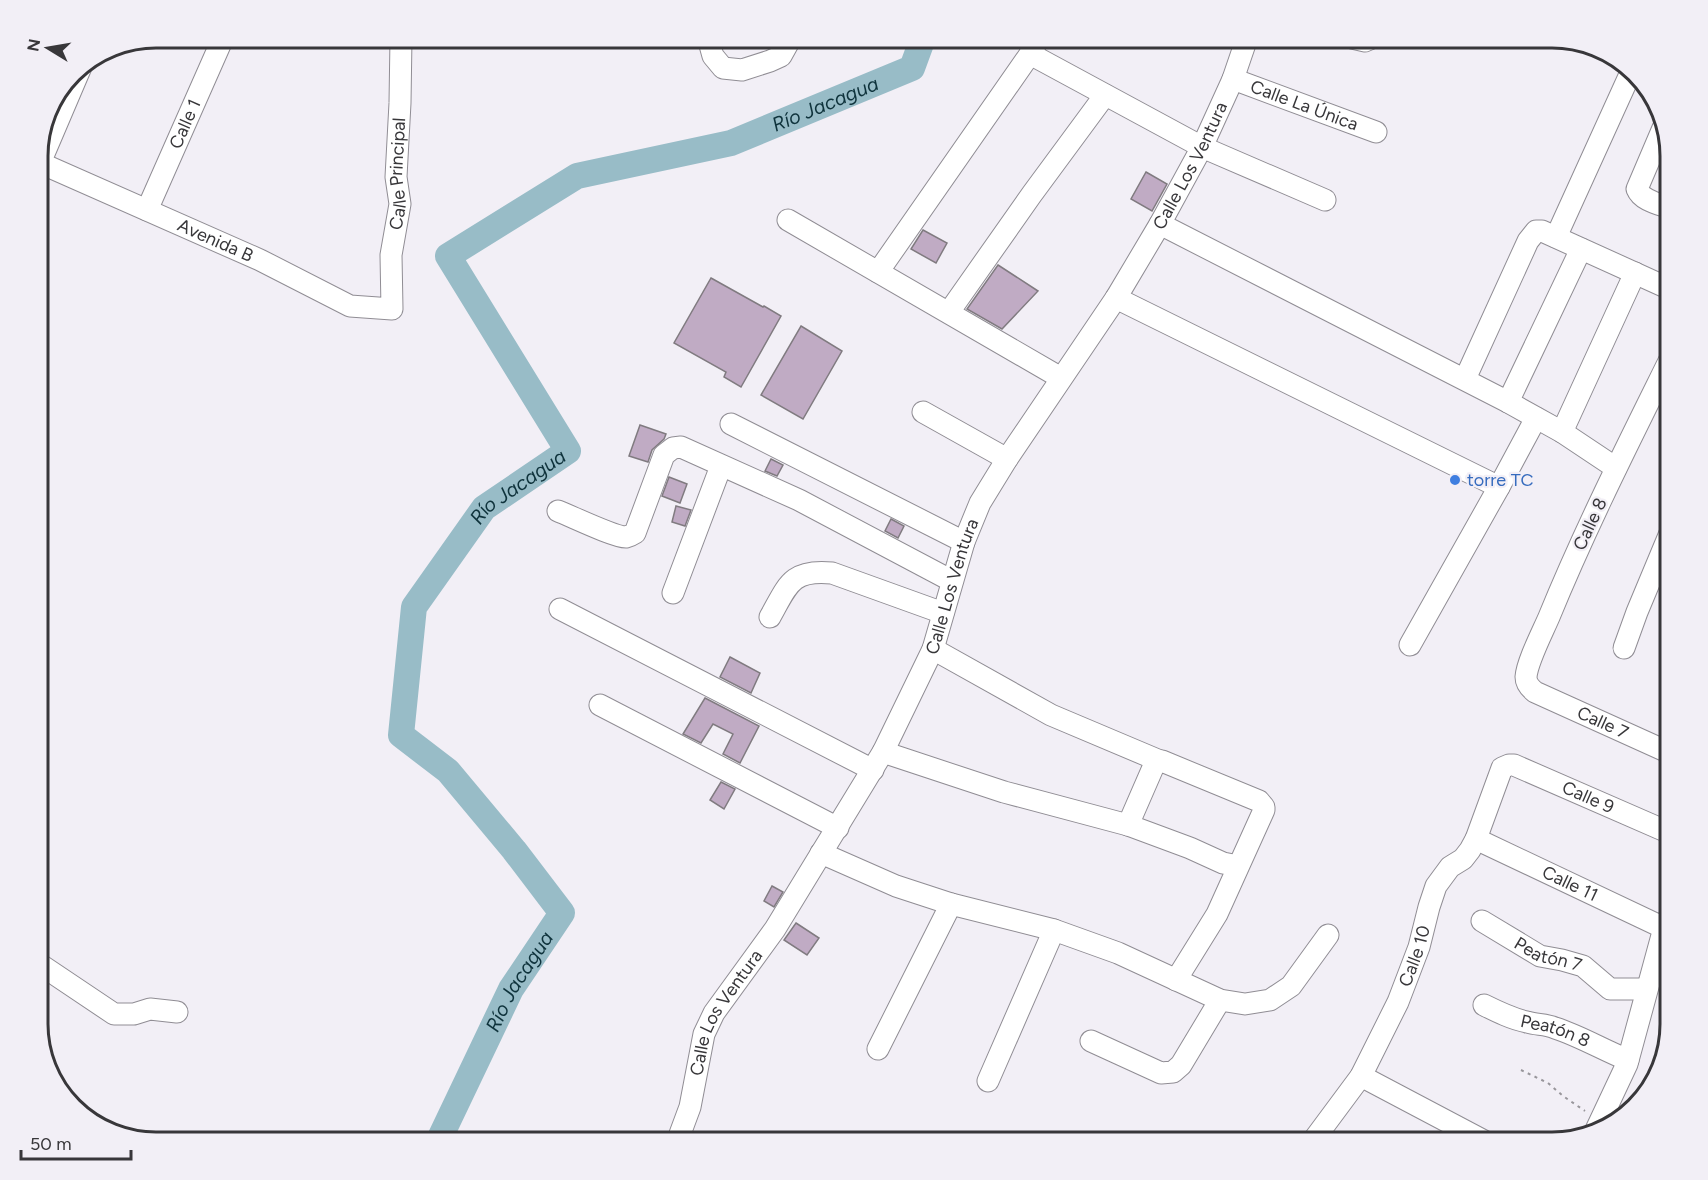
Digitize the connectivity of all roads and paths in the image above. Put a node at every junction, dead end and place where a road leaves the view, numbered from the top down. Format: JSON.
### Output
{"nodes":[{"id":1,"x":219,"y":48,"type":"edge"},
{"id":2,"x":401,"y":48,"type":"edge"},
{"id":3,"x":711,"y":48,"type":"edge"},
{"id":4,"x":785,"y":48,"type":"edge"},
{"id":5,"x":1034,"y":48,"type":"edge"},
{"id":6,"x":1038,"y":48,"type":"edge"},
{"id":7,"x":1244,"y":48,"type":"edge"},
{"id":8,"x":1233,"y":79,"type":"junction"},
{"id":9,"x":1628,"y":80,"type":"edge"},
{"id":10,"x":71,"y":90,"type":"edge"},
{"id":11,"x":1104,"y":95,"type":"junction"},
{"id":12,"x":1376,"y":132,"type":"dead end"},
{"id":13,"x":50,"y":138,"type":"edge"},
{"id":14,"x":1658,"y":139,"type":"edge"},
{"id":15,"x":1202,"y":147,"type":"junction"},
{"id":16,"x":48,"y":166,"type":"edge"},
{"id":17,"x":1325,"y":200,"type":"dead end"},
{"id":18,"x":1660,"y":204,"type":"edge"},
{"id":19,"x":147,"y":210,"type":"junction"},
{"id":20,"x":788,"y":220,"type":"dead end"},
{"id":21,"x":1160,"y":224,"type":"junction"},
{"id":22,"x":1556,"y":237,"type":"junction"},
{"id":23,"x":1581,"y":249,"type":"junction"},
{"id":24,"x":878,"y":272,"type":"junction"},
{"id":25,"x":1635,"y":273,"type":"junction"},
{"id":26,"x":1660,"y":283,"type":"edge"},
{"id":27,"x":1116,"y":298,"type":"junction"},
{"id":28,"x":392,"y":309,"type":"joint"},
{"id":29,"x":949,"y":312,"type":"junction"},
{"id":30,"x":1061,"y":378,"type":"junction"},
{"id":31,"x":1465,"y":379,"type":"junction"},
{"id":32,"x":1660,"y":381,"type":"edge"},
{"id":33,"x":1508,"y":402,"type":"junction"},
{"id":34,"x":922,"y":412,"type":"dead end"},
{"id":35,"x":1536,"y":418,"type":"junction"},
{"id":36,"x":731,"y":424,"type":"dead end"},
{"id":37,"x":1562,"y":432,"type":"junction"},
{"id":38,"x":1007,"y":459,"type":"junction"},
{"id":39,"x":721,"y":466,"type":"junction"},
{"id":40,"x":1616,"y":468,"type":"junction"},
{"id":41,"x":1499,"y":487,"type":"junction"},
{"id":42,"x":558,"y":511,"type":"dead end"},
{"id":43,"x":964,"y":542,"type":"junction"},
{"id":44,"x":1660,"y":559,"type":"edge"},
{"id":45,"x":952,"y":581,"type":"junction"},
{"id":46,"x":674,"y":593,"type":"dead end"},
{"id":47,"x":560,"y":609,"type":"dead end"},
{"id":48,"x":943,"y":613,"type":"junction"},
{"id":49,"x":770,"y":617,"type":"dead end"},
{"id":50,"x":1410,"y":645,"type":"dead end"},
{"id":51,"x":1624,"y":648,"type":"dead end"},
{"id":52,"x":933,"y":649,"type":"junction"},
{"id":53,"x":1534,"y":692,"type":"joint"},
{"id":54,"x":600,"y":705,"type":"dead end"},
{"id":55,"x":1660,"y":748,"type":"edge"},
{"id":56,"x":878,"y":761,"type":"junction"},
{"id":57,"x":1160,"y":761,"type":"junction"},
{"id":58,"x":1506,"y":766,"type":"joint"},
{"id":59,"x":1128,"y":825,"type":"junction"},
{"id":60,"x":838,"y":828,"type":"junction"},
{"id":61,"x":1660,"y":828,"type":"edge"},
{"id":62,"x":1476,"y":839,"type":"junction"},
{"id":63,"x":820,"y":853,"type":"junction"},
{"id":64,"x":1238,"y":866,"type":"junction"},
{"id":65,"x":951,"y":904,"type":"junction"},
{"id":66,"x":1660,"y":919,"type":"edge"},
{"id":67,"x":1482,"y":921,"type":"dead end"},
{"id":68,"x":1054,"y":930,"type":"junction"},
{"id":69,"x":1328,"y":935,"type":"dead end"},
{"id":70,"x":1660,"y":945,"type":"edge"},
{"id":71,"x":48,"y":970,"type":"edge"},
{"id":72,"x":1176,"y":980,"type":"junction"},
{"id":73,"x":1647,"y":989,"type":"junction"},
{"id":74,"x":1220,"y":1000,"type":"junction"},
{"id":75,"x":1484,"y":1005,"type":"dead end"},
{"id":76,"x":177,"y":1011,"type":"dead end"},
{"id":77,"x":1091,"y":1041,"type":"dead end"},
{"id":78,"x":879,"y":1049,"type":"dead end"},
{"id":79,"x":1628,"y":1060,"type":"junction"},
{"id":80,"x":1521,"y":1070,"type":"dead end"},
{"id":81,"x":1361,"y":1076,"type":"junction"},
{"id":82,"x":988,"y":1081,"type":"dead end"},
{"id":83,"x":1600,"y":1121,"type":"edge"},
{"id":84,"x":1595,"y":1123,"type":"edge"},
{"id":85,"x":681,"y":1132,"type":"edge"},
{"id":86,"x":1320,"y":1132,"type":"edge"},
{"id":87,"x":1465,"y":1132,"type":"edge"}],
"edges":[{"from":1,"to":19,"type":"street","name":"Calle 1"},
{"from":2,"to":28,"type":"street","name":"Calle Principal"},
{"from":3,"to":4,"type":"street"},
{"from":5,"to":24,"type":"street"},
{"from":6,"to":11,"type":"street"},
{"from":7,"to":8,"type":"street","name":"Calle Los Ventura"},
{"from":8,"to":12,"type":"street","name":"Calle La Única"},
{"from":8,"to":15,"type":"street","name":"Calle Los Ventura"},
{"from":9,"to":22,"type":"street"},
{"from":10,"to":13,"type":"street"},
{"from":11,"to":15,"type":"street"},
{"from":11,"to":29,"type":"street"},
{"from":14,"to":18,"type":"street"},
{"from":15,"to":17,"type":"street"},
{"from":15,"to":21,"type":"street","name":"Calle Los Ventura"},
{"from":16,"to":19,"type":"street","name":"Avenida B"},
{"from":19,"to":28,"type":"street","name":"Avenida B"},
{"from":20,"to":24,"type":"street"},
{"from":21,"to":27,"type":"street","name":"Calle Los Ventura"},
{"from":21,"to":31,"type":"street"},
{"from":22,"to":23,"type":"street"},
{"from":22,"to":31,"type":"street"},
{"from":23,"to":25,"type":"street"},
{"from":23,"to":33,"type":"street"},
{"from":24,"to":29,"type":"street"},
{"from":25,"to":26,"type":"street"},
{"from":25,"to":37,"type":"street"},
{"from":27,"to":30,"type":"street","name":"Calle Los Ventura"},
{"from":27,"to":41,"type":"street"},
{"from":29,"to":30,"type":"street"},
{"from":30,"to":38,"type":"street","name":"Calle Los Ventura"},
{"from":31,"to":33,"type":"street"},
{"from":32,"to":40,"type":"street","name":"Calle 8"},
{"from":33,"to":35,"type":"street"},
{"from":34,"to":38,"type":"street"},
{"from":35,"to":37,"type":"street"},
{"from":35,"to":41,"type":"street"},
{"from":36,"to":43,"type":"street"},
{"from":37,"to":40,"type":"street"},
{"from":38,"to":43,"type":"street","name":"Calle Los Ventura"},
{"from":39,"to":42,"type":"street"},
{"from":39,"to":45,"type":"street"},
{"from":39,"to":46,"type":"street"},
{"from":40,"to":53,"type":"street","name":"Calle 8"},
{"from":41,"to":50,"type":"street"},
{"from":43,"to":45,"type":"street","name":"Calle Los Ventura"},
{"from":44,"to":51,"type":"street"},
{"from":45,"to":48,"type":"street","name":"Calle Los Ventura"},
{"from":47,"to":56,"type":"street"},
{"from":48,"to":49,"type":"street"},
{"from":48,"to":52,"type":"street","name":"Calle Los Ventura"},
{"from":52,"to":56,"type":"street","name":"Calle Los Ventura"},
{"from":52,"to":57,"type":"street"},
{"from":53,"to":55,"type":"street","name":"Calle 7"},
{"from":54,"to":60,"type":"street"},
{"from":56,"to":59,"type":"street"},
{"from":56,"to":60,"type":"street","name":"Calle Los Ventura"},
{"from":57,"to":59,"type":"street"},
{"from":57,"to":64,"type":"street"},
{"from":58,"to":61,"type":"street","name":"Calle 9"},
{"from":58,"to":62,"type":"street","name":"Calle 10"},
{"from":59,"to":64,"type":"street"},
{"from":60,"to":63,"type":"street","name":"Calle Los Ventura"},
{"from":62,"to":66,"type":"street","name":"Calle 11"},
{"from":62,"to":81,"type":"street","name":"Calle 10"},
{"from":63,"to":65,"type":"street"},
{"from":63,"to":85,"type":"street","name":"Calle Los Ventura"},
{"from":64,"to":72,"type":"street"},
{"from":65,"to":68,"type":"street"},
{"from":65,"to":78,"type":"street"},
{"from":67,"to":73,"type":"street","name":"Peatón 7"},
{"from":68,"to":72,"type":"street"},
{"from":68,"to":82,"type":"street"},
{"from":69,"to":74,"type":"street"},
{"from":70,"to":73,"type":"street"},
{"from":71,"to":76,"type":"street"},
{"from":72,"to":74,"type":"street"},
{"from":73,"to":79,"type":"street"},
{"from":74,"to":77,"type":"street"},
{"from":75,"to":79,"type":"street","name":"Peatón 8"},
{"from":79,"to":83,"type":"street"},
{"from":80,"to":84,"type":"path"},
{"from":81,"to":86,"type":"street","name":"Calle 10"},
{"from":81,"to":87,"type":"street"}]}
